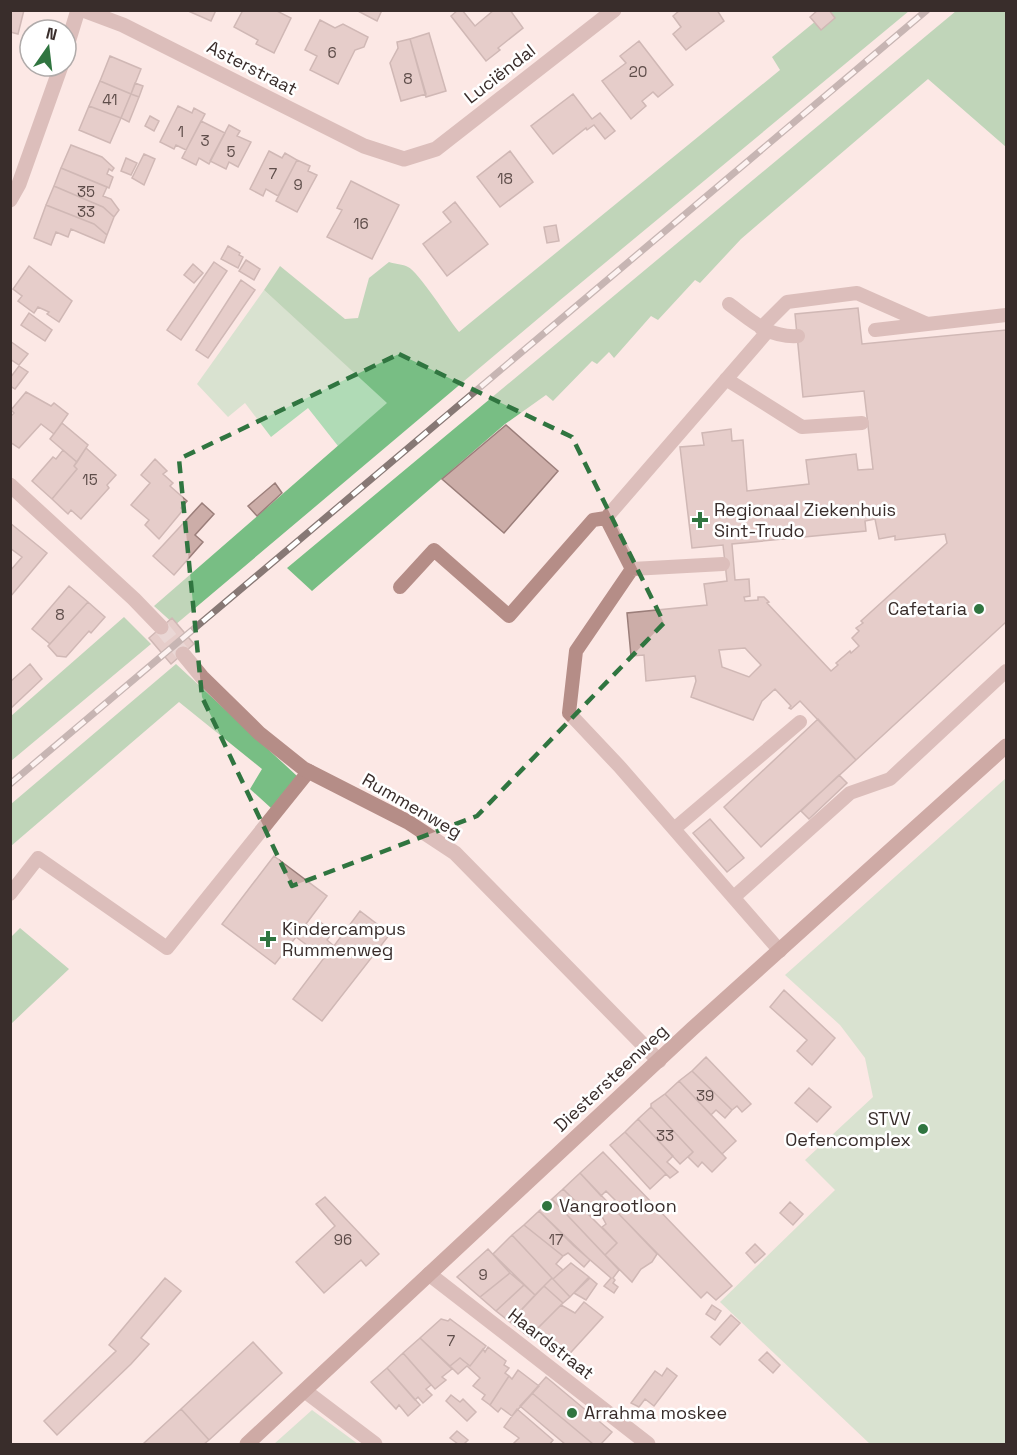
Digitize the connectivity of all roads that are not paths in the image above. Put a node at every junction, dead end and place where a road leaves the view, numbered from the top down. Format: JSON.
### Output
{"nodes":[{"id":1,"x":83,"y":10,"type":"edge"},
{"id":2,"x":614,"y":10,"type":"edge"},
{"id":3,"x":57,"y":78,"type":"edge"},
{"id":4,"x":404,"y":159,"type":"joint"},
{"id":5,"x":10,"y":200,"type":"edge"},
{"id":6,"x":729,"y":304,"type":"dead end"},
{"id":7,"x":1006,"y":315,"type":"edge"},
{"id":8,"x":927,"y":324,"type":"junction"},
{"id":9,"x":764,"y":330,"type":"junction"},
{"id":10,"x":875,"y":330,"type":"dead end"},
{"id":11,"x":798,"y":336,"type":"dead end"},
{"id":12,"x":726,"y":379,"type":"junction"},
{"id":13,"x":862,"y":423,"type":"dead end"},
{"id":14,"x":10,"y":485,"type":"edge"},
{"id":15,"x":606,"y":518,"type":"junction"},
{"id":16,"x":723,"y":564,"type":"dead end"},
{"id":17,"x":632,"y":569,"type":"junction"},
{"id":18,"x":400,"y":587,"type":"dead end"},
{"id":19,"x":161,"y":627,"type":"tunnel mouth"},
{"id":20,"x":183,"y":654,"type":"tunnel mouth"},
{"id":21,"x":1006,"y":671,"type":"edge"},
{"id":22,"x":800,"y":722,"type":"dead end"},
{"id":23,"x":1006,"y":746,"type":"edge"},
{"id":24,"x":309,"y":771,"type":"junction"},
{"id":25,"x":674,"y":829,"type":"junction"},
{"id":26,"x":10,"y":894,"type":"edge"},
{"id":27,"x":734,"y":897,"type":"junction"},
{"id":28,"x":780,"y":951,"type":"junction"},
{"id":29,"x":659,"y":1061,"type":"junction"},
{"id":30,"x":429,"y":1274,"type":"junction"},
{"id":31,"x":305,"y":1391,"type":"junction"},
{"id":32,"x":247,"y":1444,"type":"edge"},
{"id":33,"x":375,"y":1444,"type":"edge"},
{"id":34,"x":648,"y":1444,"type":"edge"}],
"edges":[{"from":1,"to":4,"type":"street","name":"Asterstraat"},
{"from":2,"to":4,"type":"street","name":"Luciëndal"},
{"from":3,"to":5,"type":"street"},
{"from":6,"to":9,"type":"lane"},
{"from":7,"to":8,"type":"lane"},
{"from":8,"to":9,"type":"lane"},
{"from":8,"to":10,"type":"lane"},
{"from":9,"to":11,"type":"lane"},
{"from":9,"to":12,"type":"lane"},
{"from":12,"to":13,"type":"lane"},
{"from":12,"to":15,"type":"lane"},
{"from":14,"to":19,"type":"street"},
{"from":15,"to":17,"type":"lane"},
{"from":15,"to":18,"type":"lane"},
{"from":16,"to":17,"type":"lane"},
{"from":17,"to":25,"type":"lane"},
{"from":20,"to":24,"type":"street","name":"Rummenweg"},
{"from":21,"to":27,"type":"lane"},
{"from":22,"to":25,"type":"lane"},
{"from":23,"to":28,"type":"main road","name":"Diestersteenweg"},
{"from":24,"to":26,"type":"lane"},
{"from":24,"to":29,"type":"street","name":"Rummenweg"},
{"from":25,"to":27,"type":"lane"},
{"from":27,"to":28,"type":"lane"},
{"from":28,"to":29,"type":"main road","name":"Diestersteenweg"},
{"from":29,"to":30,"type":"main road","name":"Diestersteenweg"},
{"from":30,"to":31,"type":"main road","name":"Diestersteenweg"},
{"from":30,"to":34,"type":"street","name":"Haardstraat"},
{"from":31,"to":32,"type":"main road","name":"Diestersteenweg"},
{"from":31,"to":33,"type":"street"}]}
